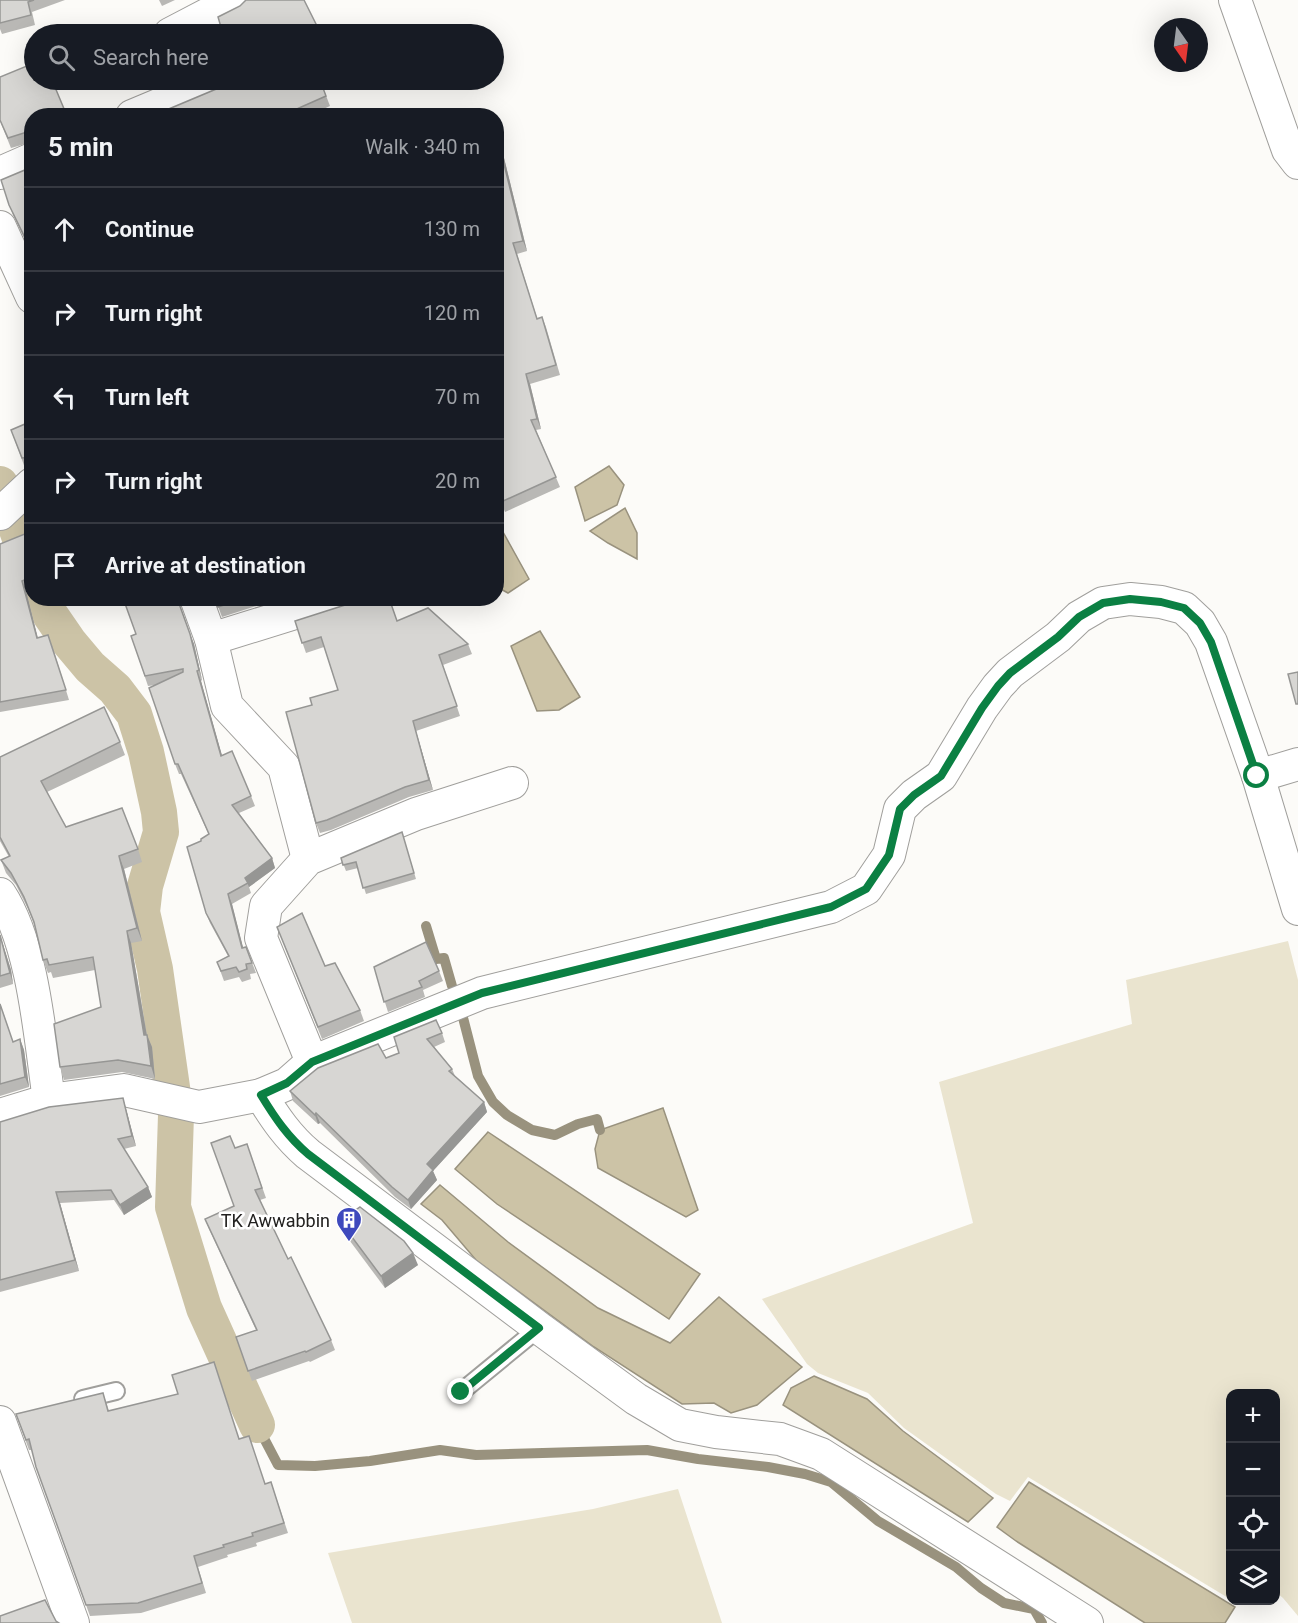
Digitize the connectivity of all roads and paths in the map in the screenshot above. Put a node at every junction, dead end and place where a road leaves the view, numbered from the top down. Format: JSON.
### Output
{"nodes":[{"id":1,"x":235,"y":0,"type":"edge"},
{"id":2,"x":1235,"y":0,"type":"edge"},
{"id":3,"x":1258,"y":0,"type":"edge"},
{"id":4,"x":189,"y":24,"type":"edge"},
{"id":5,"x":172,"y":90,"type":"edge"},
{"id":6,"x":144,"y":108,"type":"edge"},
{"id":7,"x":1298,"y":116,"type":"edge"},
{"id":8,"x":24,"y":162,"type":"edge"},
{"id":9,"x":1298,"y":163,"type":"edge"},
{"id":10,"x":0,"y":173,"type":"edge"},
{"id":11,"x":0,"y":226,"type":"edge"},
{"id":12,"x":24,"y":279,"type":"edge"},
{"id":13,"x":24,"y":492,"type":"edge"},
{"id":14,"x":0,"y":514,"type":"edge"},
{"id":15,"x":199,"y":606,"type":"edge"},
{"id":16,"x":318,"y":606,"type":"edge"},
{"id":17,"x":211,"y":639,"type":"junction"},
{"id":18,"x":1298,"y":764,"type":"edge"},
{"id":19,"x":1257,"y":776,"type":"junction"},
{"id":20,"x":512,"y":783,"type":"dead end"},
{"id":21,"x":308,"y":860,"type":"junction"},
{"id":22,"x":0,"y":894,"type":"edge"},
{"id":23,"x":1298,"y":909,"type":"edge"},
{"id":24,"x":312,"y":1062,"type":"junction"},
{"id":25,"x":261,"y":1095,"type":"junction"},
{"id":26,"x":49,"y":1100,"type":"junction"},
{"id":27,"x":0,"y":1115,"type":"edge"},
{"id":28,"x":539,"y":1328,"type":"junction"},
{"id":29,"x":117,"y":1391,"type":"dead end"},
{"id":30,"x":461,"y":1392,"type":"dead end"},
{"id":31,"x":70,"y":1402,"type":"edge"},
{"id":32,"x":4,"y":1418,"type":"edge"},
{"id":33,"x":73,"y":1623,"type":"edge"},
{"id":34,"x":1087,"y":1623,"type":"edge"}],
"edges":[{"from":1,"to":4,"type":"street"},
{"from":2,"to":9,"type":"street"},
{"from":3,"to":7,"type":"street"},
{"from":5,"to":6,"type":"street"},
{"from":8,"to":10,"type":"street"},
{"from":11,"to":12,"type":"street"},
{"from":13,"to":14,"type":"street"},
{"from":15,"to":17,"type":"street"},
{"from":16,"to":17,"type":"street"},
{"from":17,"to":21,"type":"street"},
{"from":18,"to":19,"type":"street"},
{"from":19,"to":23,"type":"street"},
{"from":19,"to":24,"type":"street"},
{"from":20,"to":21,"type":"street"},
{"from":21,"to":24,"type":"street"},
{"from":22,"to":26,"type":"street"},
{"from":24,"to":25,"type":"street"},
{"from":25,"to":26,"type":"street"},
{"from":25,"to":28,"type":"street"},
{"from":26,"to":27,"type":"street"},
{"from":28,"to":30,"type":"lane"},
{"from":28,"to":34,"type":"street"},
{"from":29,"to":31,"type":"lane"},
{"from":32,"to":33,"type":"street"}]}
